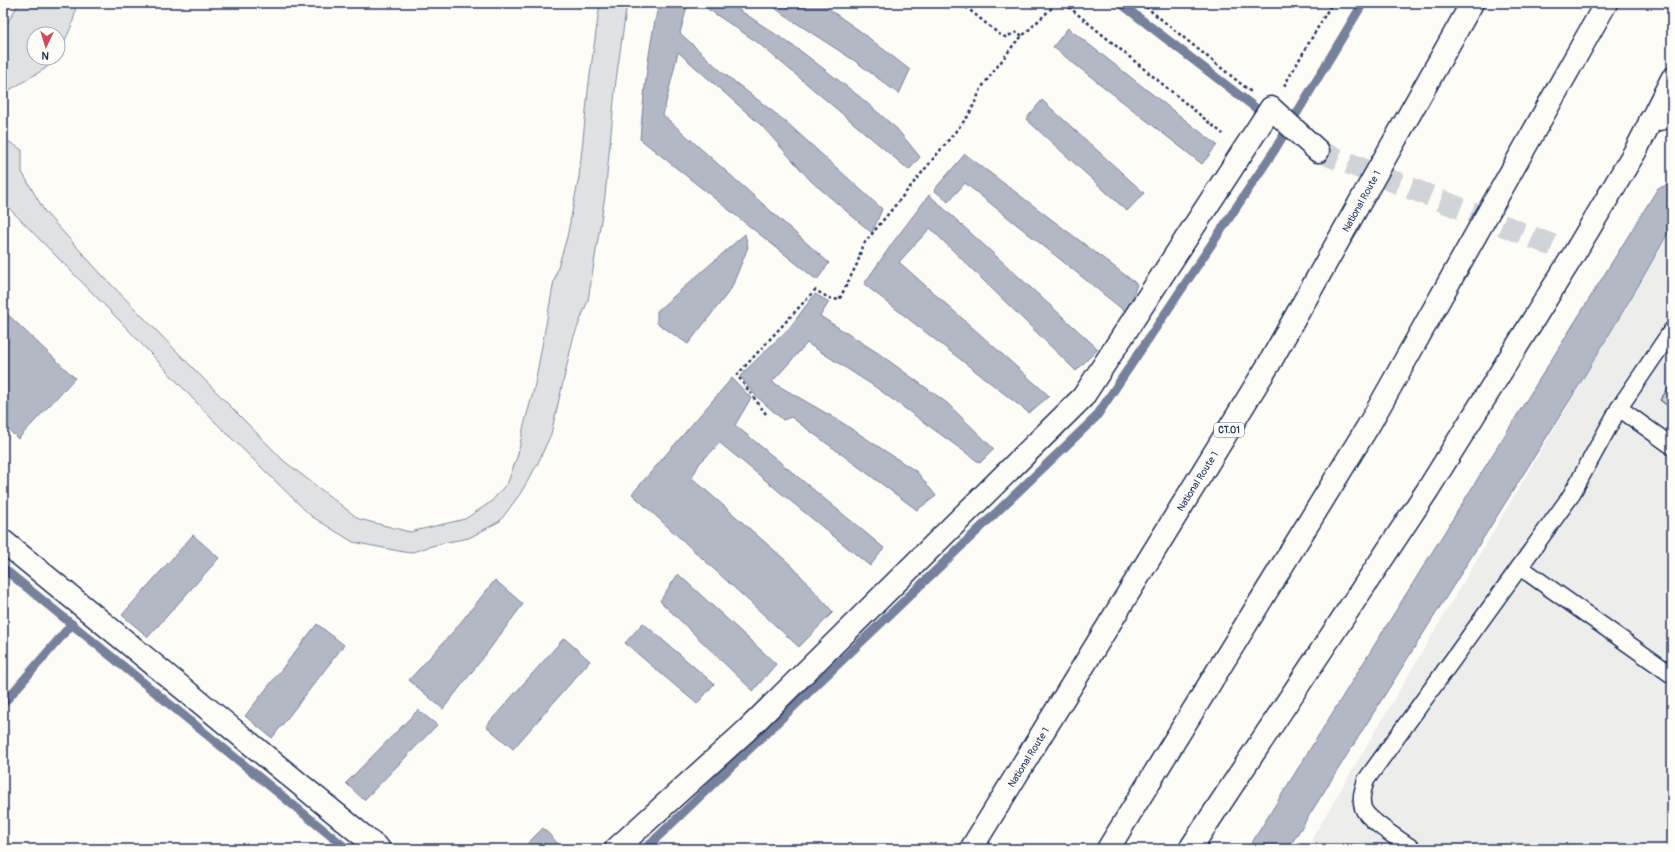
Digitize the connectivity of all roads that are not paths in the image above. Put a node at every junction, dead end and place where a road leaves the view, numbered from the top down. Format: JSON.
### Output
{"nodes":[{"id":1,"x":1472,"y":3,"type":"edge"},
{"id":2,"x":1606,"y":3,"type":"edge"},
{"id":3,"x":1672,"y":79,"type":"edge"},
{"id":4,"x":1672,"y":116,"type":"edge"},
{"id":5,"x":1650,"y":121,"type":"junction"},
{"id":6,"x":1318,"y":151,"type":"tunnel mouth"},
{"id":7,"x":1672,"y":330,"type":"edge"},
{"id":8,"x":1619,"y":408,"type":"junction"},
{"id":9,"x":1672,"y":446,"type":"edge"},
{"id":10,"x":3,"y":541,"type":"edge"},
{"id":11,"x":1520,"y":567,"type":"junction"},
{"id":12,"x":1672,"y":675,"type":"edge"},
{"id":13,"x":379,"y":849,"type":"edge"},
{"id":14,"x":616,"y":849,"type":"edge"},
{"id":15,"x":971,"y":849,"type":"edge"},
{"id":16,"x":1108,"y":849,"type":"edge"},
{"id":17,"x":1190,"y":849,"type":"edge"},
{"id":18,"x":1413,"y":849,"type":"edge"}],
"edges":[{"from":1,"to":15,"type":"main road","name":"National Route 1","number":"CT.01"},
{"from":2,"to":16,"type":"main road"},
{"from":3,"to":5,"type":"main road"},
{"from":4,"to":5,"type":"main road"},
{"from":5,"to":17,"type":"main road"},
{"from":6,"to":14,"type":"main road"},
{"from":7,"to":8,"type":"lane"},
{"from":8,"to":9,"type":"lane"},
{"from":8,"to":11,"type":"lane"},
{"from":10,"to":13,"type":"main road"},
{"from":11,"to":12,"type":"lane"},
{"from":11,"to":18,"type":"lane"}]}
